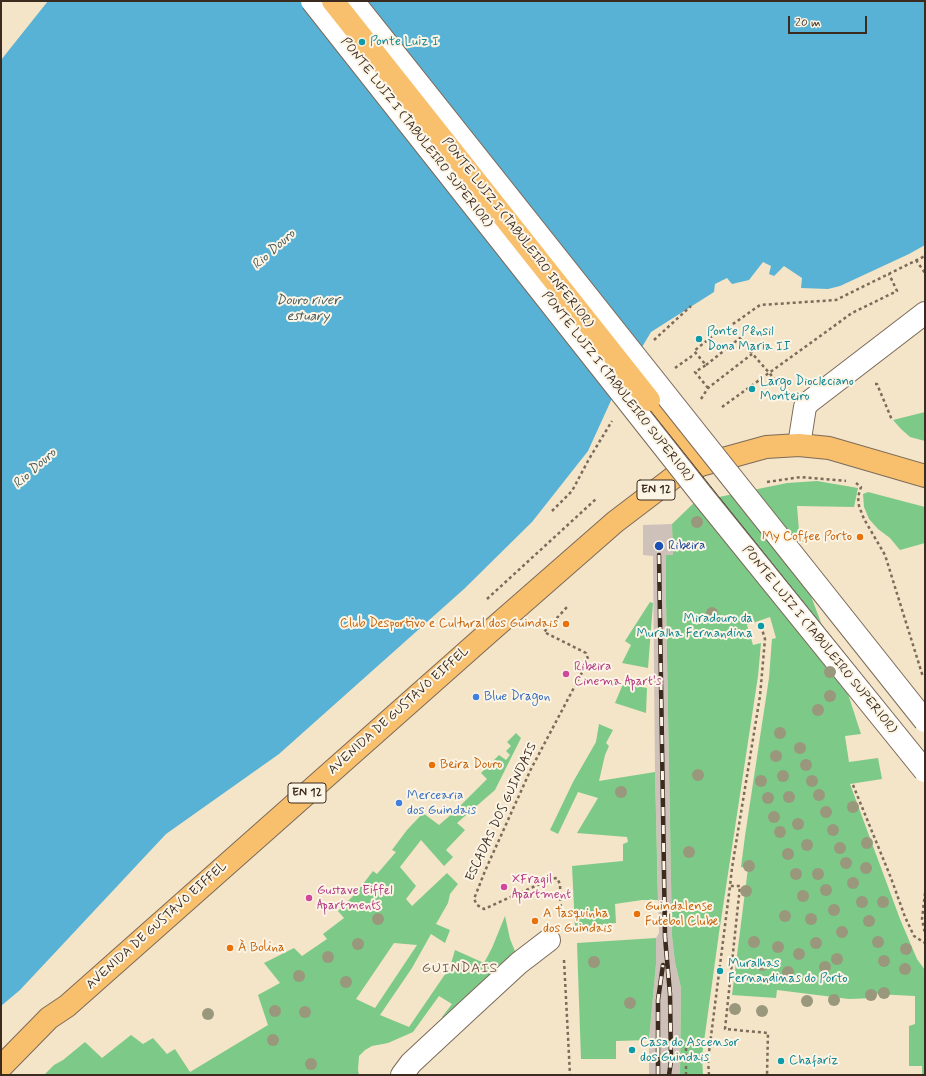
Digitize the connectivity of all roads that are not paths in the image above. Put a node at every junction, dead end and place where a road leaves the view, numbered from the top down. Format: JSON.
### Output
{"nodes":[{"id":1,"x":312,"y":1,"type":"edge"},
{"id":2,"x":333,"y":1,"type":"edge"},
{"id":3,"x":353,"y":1,"type":"edge"},
{"id":4,"x":925,"y":313,"type":"edge"},
{"id":5,"x":799,"y":445,"type":"junction"},
{"id":6,"x":701,"y":465,"type":"junction"},
{"id":7,"x":925,"y":476,"type":"edge"},
{"id":8,"x":925,"y":721,"type":"edge"},
{"id":9,"x":925,"y":771,"type":"edge"},
{"id":10,"x":558,"y":940,"type":"road end"},
{"id":11,"x":1,"y":1067,"type":"edge"},
{"id":12,"x":402,"y":1075,"type":"edge"}],
"edges":[{"from":1,"to":9,"type":"street","name":"PONTE LUIZ I (TABULEIRO SUPERIOR)","bridge":true},
{"from":2,"to":6,"type":"main road","name":"PONTE LUIZ I (TABULEIRO INFERIOR)","bridge":true},
{"from":3,"to":8,"type":"street","bridge":true},
{"from":4,"to":5,"type":"street"},
{"from":5,"to":6,"type":"main road","number":"EN 12"},
{"from":5,"to":7,"type":"main road","number":"EN 12"},
{"from":6,"to":11,"type":"main road","name":"AVENIDA DE GUSTAVO EIFFEL","number":"EN 12"},
{"from":10,"to":12,"type":"street"}]}
